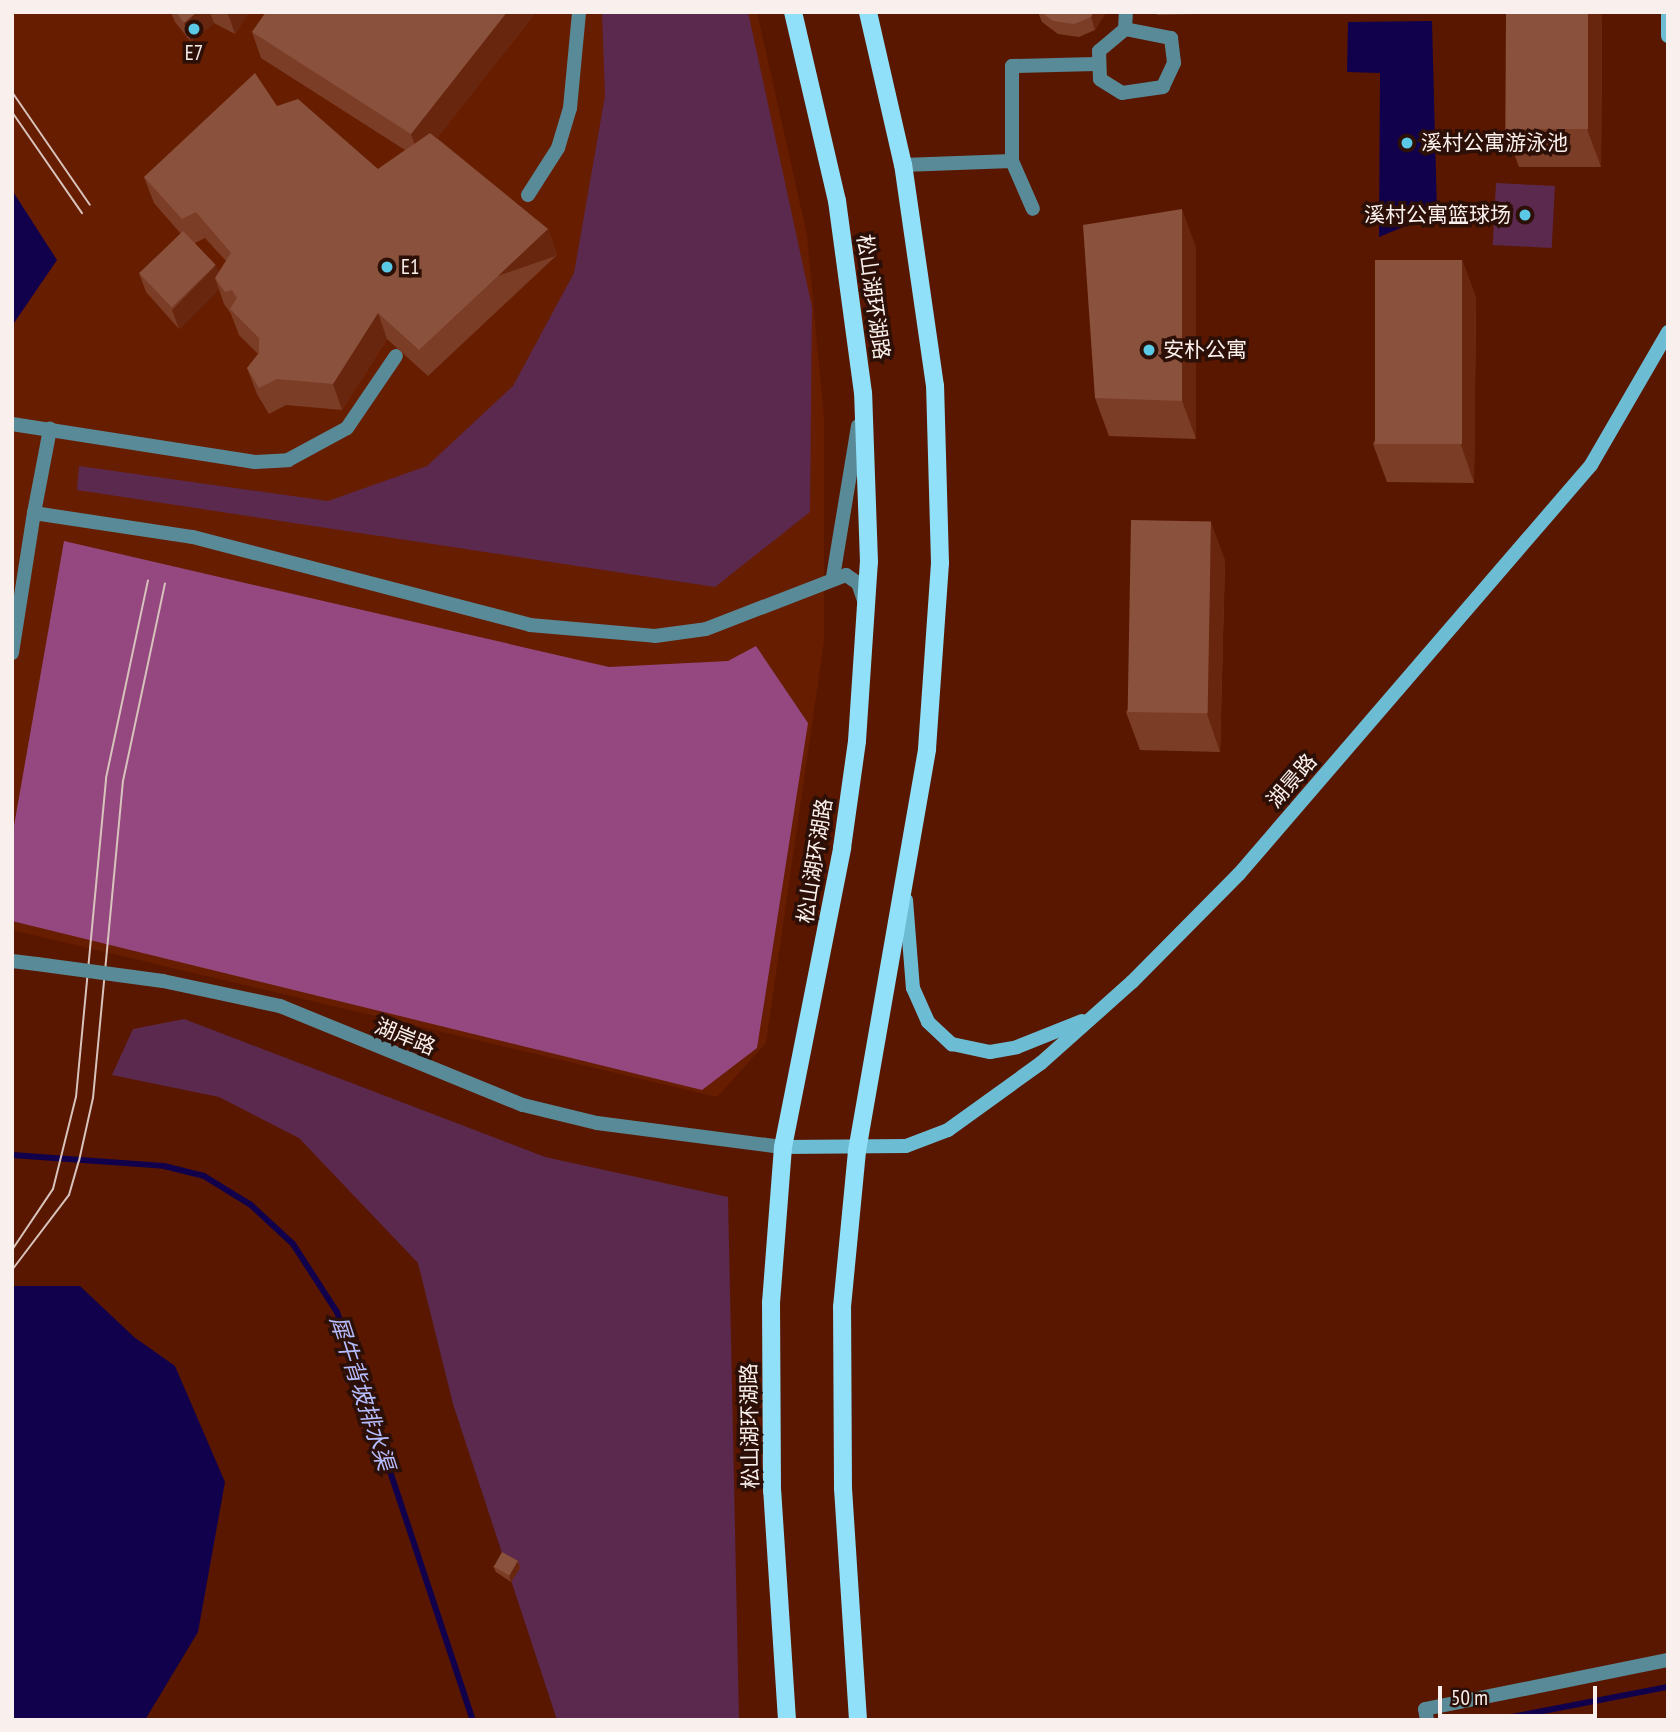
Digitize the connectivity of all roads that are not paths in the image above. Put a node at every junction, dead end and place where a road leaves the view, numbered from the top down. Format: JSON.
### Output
{"nodes":[{"id":1,"x":579,"y":12,"type":"edge"},
{"id":2,"x":793,"y":12,"type":"edge"},
{"id":3,"x":868,"y":12,"type":"edge"},
{"id":4,"x":1126,"y":12,"type":"edge"},
{"id":5,"x":1668,"y":12,"type":"edge"},
{"id":6,"x":1125,"y":29,"type":"junction"},
{"id":7,"x":1668,"y":36,"type":"edge"},
{"id":8,"x":1096,"y":64,"type":"junction"},
{"id":9,"x":1012,"y":161,"type":"junction"},
{"id":10,"x":903,"y":164,"type":"junction"},
{"id":11,"x":528,"y":195,"type":"dead end"},
{"id":12,"x":1033,"y":209,"type":"dead end"},
{"id":13,"x":1668,"y":332,"type":"edge"},
{"id":14,"x":396,"y":356,"type":"dead end"},
{"id":15,"x":863,"y":393,"type":"junction"},
{"id":16,"x":12,"y":424,"type":"edge"},
{"id":17,"x":50,"y":429,"type":"junction"},
{"id":18,"x":34,"y":513,"type":"junction"},
{"id":19,"x":833,"y":577,"type":"junction"},
{"id":20,"x":866,"y":606,"type":"junction"},
{"id":21,"x":12,"y":653,"type":"edge"},
{"id":22,"x":906,"y":886,"type":"junction"},
{"id":23,"x":12,"y":961,"type":"edge"},
{"id":24,"x":1093,"y":1017,"type":"junction"},
{"id":25,"x":783,"y":1147,"type":"junction"},
{"id":26,"x":857,"y":1151,"type":"junction"},
{"id":27,"x":1668,"y":1660,"type":"edge"},
{"id":28,"x":787,"y":1720,"type":"edge"},
{"id":29,"x":858,"y":1720,"type":"edge"},
{"id":30,"x":1427,"y":1720,"type":"edge"}],
"edges":[{"from":1,"to":11,"type":"street"},
{"from":2,"to":15,"type":"main road","name":"松山湖环湖路"},
{"from":3,"to":10,"type":"main road"},
{"from":4,"to":6,"type":"street"},
{"from":5,"to":7,"type":"main road"},
{"from":6,"to":8,"type":"street"},
{"from":6,"to":8,"type":"street"},
{"from":8,"to":9,"type":"street"},
{"from":9,"to":10,"type":"street"},
{"from":9,"to":12,"type":"street"},
{"from":10,"to":22,"type":"main road"},
{"from":13,"to":24,"type":"main road","name":"湖景路"},
{"from":14,"to":17,"type":"street"},
{"from":15,"to":19,"type":"street"},
{"from":15,"to":20,"type":"main road","name":"松山湖环湖路"},
{"from":16,"to":17,"type":"street"},
{"from":17,"to":18,"type":"street"},
{"from":18,"to":19,"type":"street"},
{"from":18,"to":21,"type":"street"},
{"from":19,"to":20,"type":"street"},
{"from":20,"to":25,"type":"main road","name":"松山湖环湖路"},
{"from":22,"to":24,"type":"main road"},
{"from":22,"to":26,"type":"main road"},
{"from":23,"to":25,"type":"street","name":"湖岸路","bridge":true},
{"from":24,"to":26,"type":"main road","name":"湖景路"},
{"from":25,"to":26,"type":"main road","name":"湖景路"},
{"from":25,"to":28,"type":"main road","name":"松山湖环湖路"},
{"from":26,"to":29,"type":"main road"},
{"from":27,"to":30,"type":"street"}]}
